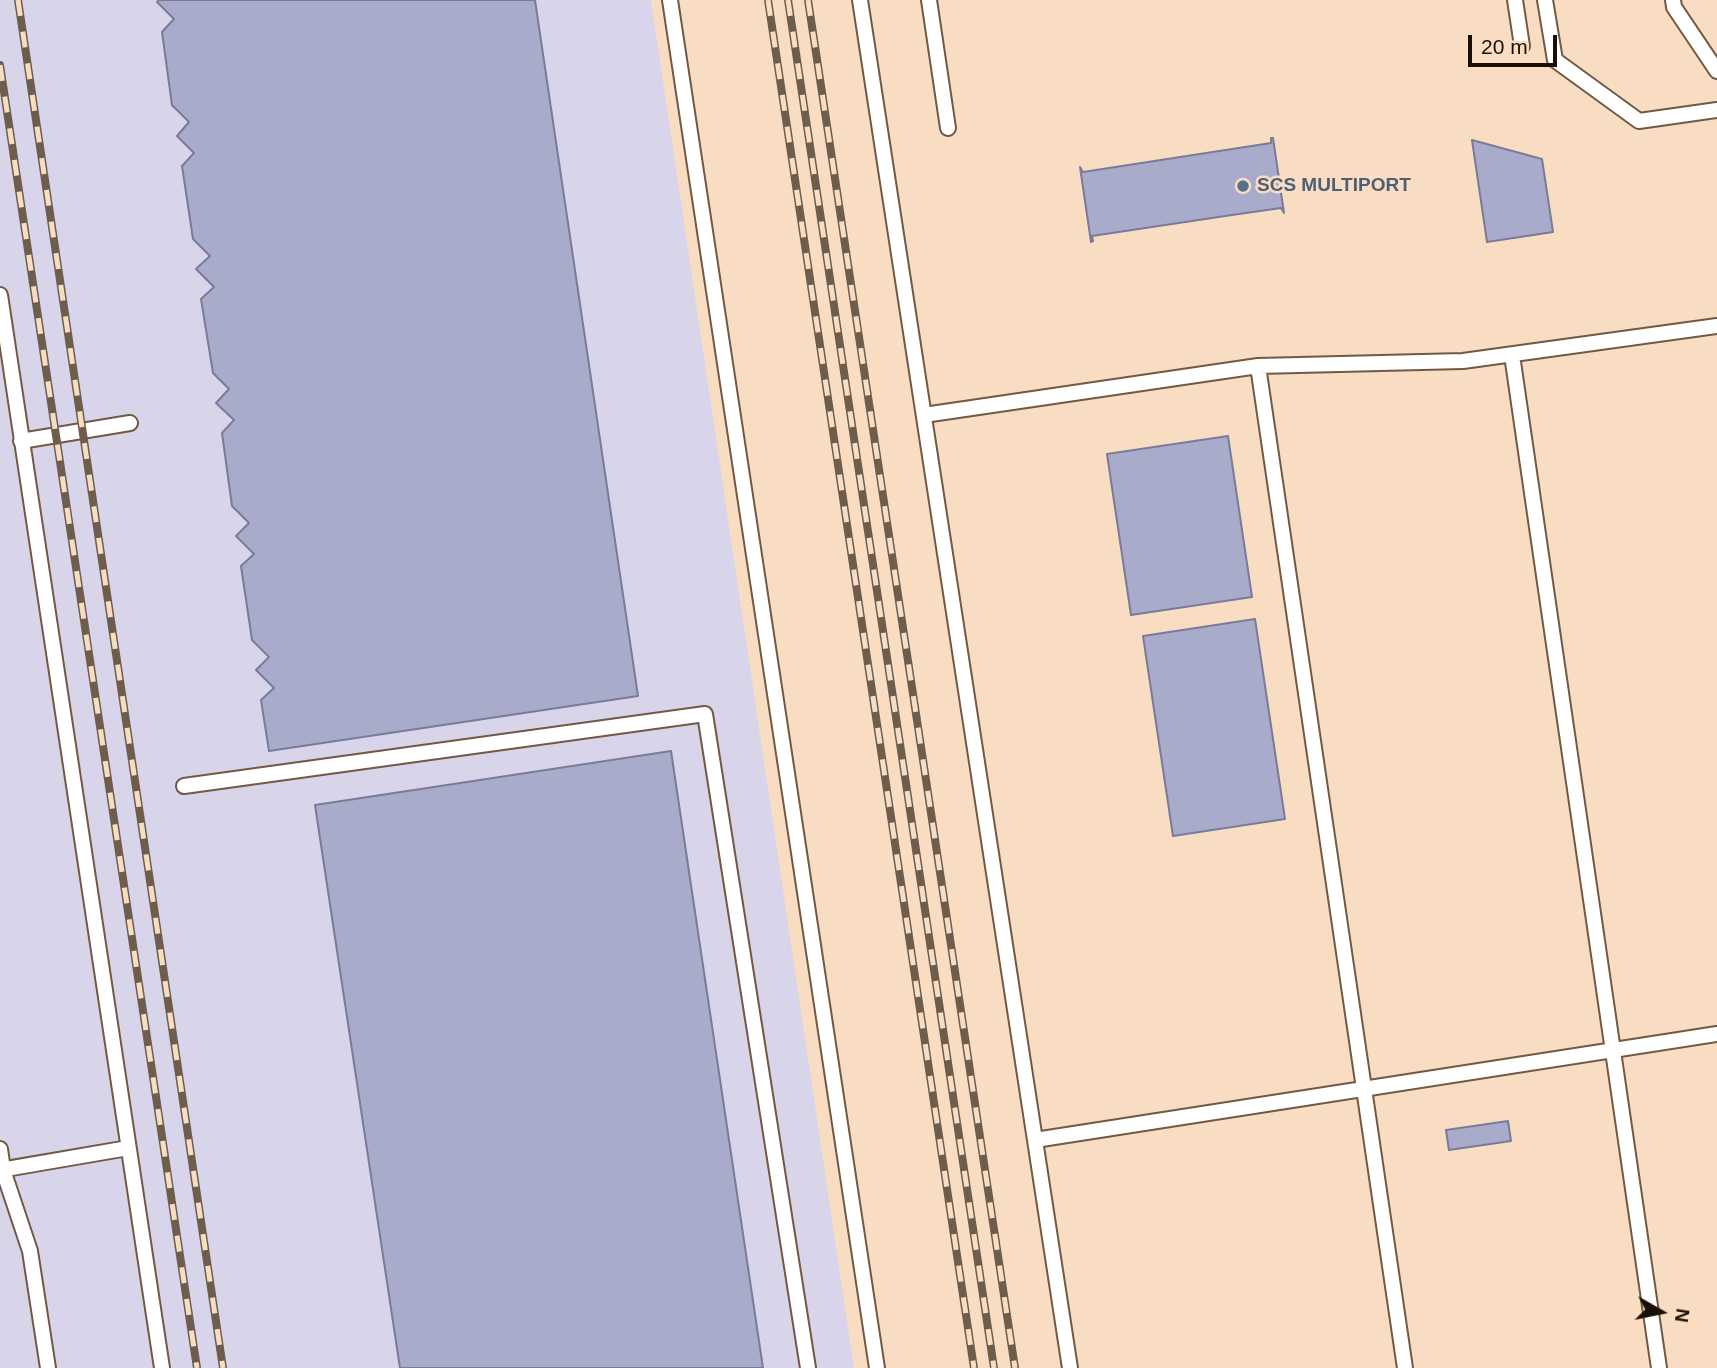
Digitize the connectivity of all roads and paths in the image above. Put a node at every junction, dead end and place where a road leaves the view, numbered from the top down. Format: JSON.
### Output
{"nodes":[{"id":1,"x":670,"y":0,"type":"edge"},
{"id":2,"x":860,"y":0,"type":"edge"},
{"id":3,"x":929,"y":0,"type":"edge"},
{"id":4,"x":1515,"y":0,"type":"edge"},
{"id":5,"x":1545,"y":0,"type":"edge"},
{"id":6,"x":1673,"y":0,"type":"edge"},
{"id":7,"x":1522,"y":46,"type":"dead end"},
{"id":8,"x":1717,"y":71,"type":"edge"},
{"id":9,"x":1717,"y":110,"type":"edge"},
{"id":10,"x":948,"y":128,"type":"dead end"},
{"id":11,"x":0,"y":295,"type":"edge"},
{"id":12,"x":1717,"y":326,"type":"edge"},
{"id":13,"x":1512,"y":355,"type":"junction"},
{"id":14,"x":1258,"y":366,"type":"junction"},
{"id":15,"x":924,"y":415,"type":"junction"},
{"id":16,"x":130,"y":424,"type":"dead end"},
{"id":17,"x":21,"y":441,"type":"junction"},
{"id":18,"x":184,"y":786,"type":"dead end"},
{"id":19,"x":1717,"y":1034,"type":"edge"},
{"id":20,"x":1612,"y":1051,"type":"junction"},
{"id":21,"x":1364,"y":1089,"type":"junction"},
{"id":22,"x":1035,"y":1140,"type":"junction"},
{"id":23,"x":128,"y":1148,"type":"junction"},
{"id":24,"x":0,"y":1149,"type":"edge"},
{"id":25,"x":1,"y":1170,"type":"edge"},
{"id":26,"x":48,"y":1368,"type":"edge"},
{"id":27,"x":162,"y":1368,"type":"edge"},
{"id":28,"x":808,"y":1368,"type":"edge"},
{"id":29,"x":877,"y":1368,"type":"edge"},
{"id":30,"x":1070,"y":1368,"type":"edge"},
{"id":31,"x":1405,"y":1368,"type":"edge"},
{"id":32,"x":1659,"y":1368,"type":"edge"}],
"edges":[{"from":1,"to":29,"type":"lane"},
{"from":2,"to":15,"type":"lane"},
{"from":3,"to":10,"type":"lane"},
{"from":4,"to":7,"type":"lane"},
{"from":5,"to":9,"type":"lane"},
{"from":6,"to":8,"type":"lane"},
{"from":11,"to":17,"type":"lane"},
{"from":12,"to":13,"type":"lane"},
{"from":13,"to":14,"type":"lane"},
{"from":13,"to":20,"type":"lane"},
{"from":14,"to":15,"type":"lane"},
{"from":14,"to":21,"type":"lane"},
{"from":15,"to":22,"type":"lane"},
{"from":16,"to":17,"type":"lane"},
{"from":17,"to":23,"type":"lane"},
{"from":18,"to":28,"type":"lane"},
{"from":19,"to":20,"type":"lane"},
{"from":20,"to":21,"type":"lane"},
{"from":20,"to":32,"type":"lane"},
{"from":21,"to":22,"type":"lane"},
{"from":21,"to":31,"type":"lane"},
{"from":22,"to":30,"type":"lane"},
{"from":23,"to":25,"type":"lane"},
{"from":23,"to":27,"type":"lane"},
{"from":24,"to":25,"type":"lane"},
{"from":25,"to":26,"type":"lane"}]}
